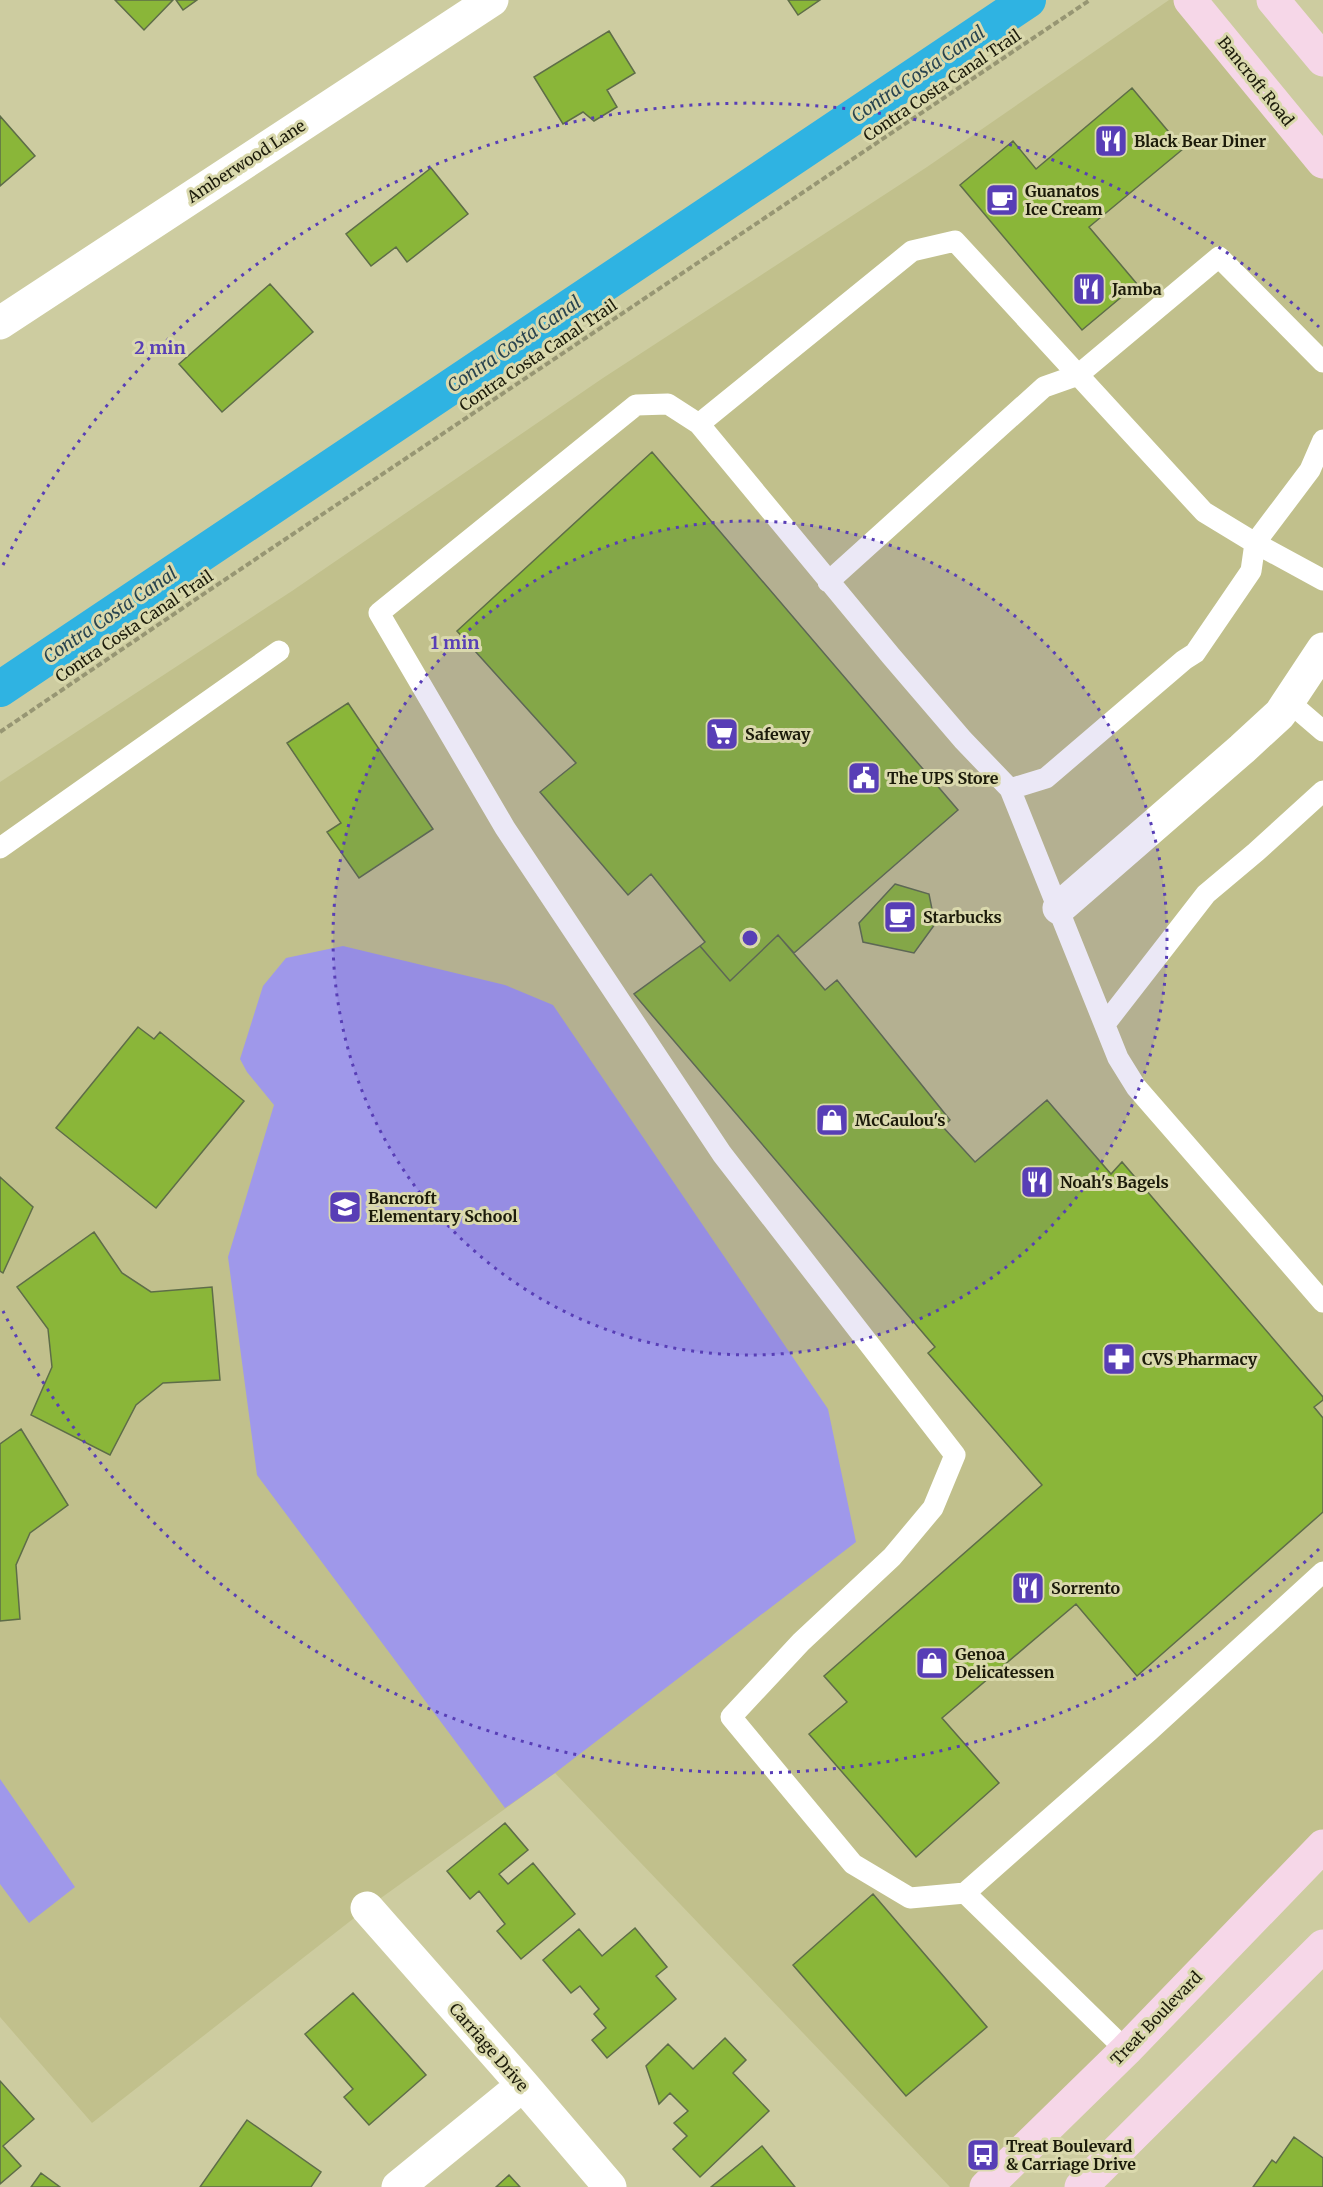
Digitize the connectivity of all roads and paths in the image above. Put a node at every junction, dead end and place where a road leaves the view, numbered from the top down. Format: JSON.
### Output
{"nodes":[{"id":1,"x":492,"y":0,"type":"edge"},
{"id":2,"x":1090,"y":0,"type":"edge"},
{"id":3,"x":1190,"y":0,"type":"edge"},
{"id":4,"x":1273,"y":0,"type":"edge"},
{"id":5,"x":1323,"y":60,"type":"edge"},
{"id":6,"x":1323,"y":162,"type":"edge"},
{"id":7,"x":0,"y":323,"type":"edge"},
{"id":8,"x":1323,"y":362,"type":"edge"},
{"id":9,"x":1078,"y":375,"type":"junction"},
{"id":10,"x":699,"y":424,"type":"junction"},
{"id":11,"x":1323,"y":440,"type":"edge"},
{"id":12,"x":1255,"y":543,"type":"junction"},
{"id":13,"x":1323,"y":580,"type":"edge"},
{"id":14,"x":828,"y":582,"type":"junction"},
{"id":15,"x":1323,"y":649,"type":"edge"},
{"id":16,"x":279,"y":651,"type":"dead end"},
{"id":17,"x":1288,"y":701,"type":"junction"},
{"id":18,"x":1323,"y":731,"type":"edge"},
{"id":19,"x":0,"y":732,"type":"edge"},
{"id":20,"x":1010,"y":789,"type":"junction"},
{"id":21,"x":1323,"y":791,"type":"edge"},
{"id":22,"x":0,"y":848,"type":"edge"},
{"id":23,"x":1059,"y":908,"type":"junction"},
{"id":24,"x":1105,"y":1024,"type":"junction"},
{"id":25,"x":1323,"y":1302,"type":"edge"},
{"id":26,"x":1323,"y":1572,"type":"edge"},
{"id":27,"x":1323,"y":1846,"type":"edge"},
{"id":28,"x":965,"y":1893,"type":"junction"},
{"id":29,"x":367,"y":1908,"type":"dead end"},
{"id":30,"x":1323,"y":1946,"type":"edge"},
{"id":31,"x":1126,"y":2050,"type":"junction"},
{"id":32,"x":523,"y":2085,"type":"junction"},
{"id":33,"x":398,"y":2187,"type":"edge"},
{"id":34,"x":610,"y":2187,"type":"edge"},
{"id":35,"x":986,"y":2187,"type":"edge"},
{"id":36,"x":1081,"y":2187,"type":"edge"}],
"edges":[{"from":1,"to":7,"type":"street","name":"Amberwood Lane"},
{"from":2,"to":19,"type":"path","name":"Contra Costa Canal Trail"},
{"from":3,"to":6,"type":"main road","name":"Bancroft Road"},
{"from":4,"to":5,"type":"main road"},
{"from":8,"to":9,"type":"lane"},
{"from":9,"to":10,"type":"lane"},
{"from":9,"to":12,"type":"lane"},
{"from":9,"to":14,"type":"lane"},
{"from":10,"to":14,"type":"lane"},
{"from":10,"to":28,"type":"lane"},
{"from":11,"to":12,"type":"lane"},
{"from":12,"to":13,"type":"lane"},
{"from":12,"to":20,"type":"lane"},
{"from":14,"to":20,"type":"lane"},
{"from":15,"to":17,"type":"street"},
{"from":16,"to":22,"type":"lane"},
{"from":17,"to":18,"type":"lane"},
{"from":17,"to":23,"type":"street"},
{"from":20,"to":23,"type":"lane"},
{"from":21,"to":24,"type":"lane"},
{"from":23,"to":24,"type":"lane"},
{"from":24,"to":25,"type":"lane"},
{"from":26,"to":28,"type":"lane"},
{"from":27,"to":31,"type":"main road","name":"Treat Boulevard"},
{"from":28,"to":31,"type":"lane"},
{"from":29,"to":32,"type":"street","name":"Carriage Drive"},
{"from":30,"to":36,"type":"main road"},
{"from":31,"to":35,"type":"main road","name":"Treat Boulevard"},
{"from":32,"to":33,"type":"street"},
{"from":32,"to":34,"type":"street","name":"Carriage Drive"}]}
